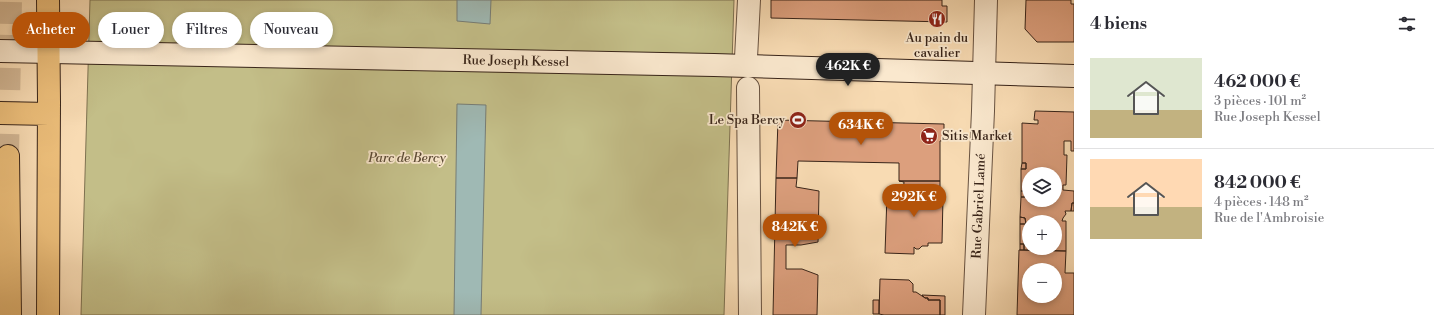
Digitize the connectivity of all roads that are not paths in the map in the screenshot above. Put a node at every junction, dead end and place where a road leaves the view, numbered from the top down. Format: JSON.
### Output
{"nodes":[{"id":1,"x":48,"y":0,"type":"edge"},
{"id":2,"x":749,"y":0,"type":"edge"},
{"id":3,"x":986,"y":0,"type":"edge"},
{"id":4,"x":0,"y":51,"type":"edge"},
{"id":5,"x":49,"y":52,"type":"junction"},
{"id":6,"x":746,"y":58,"type":"dead end"},
{"id":7,"x":984,"y":74,"type":"junction"},
{"id":8,"x":1074,"y":76,"type":"edge"},
{"id":9,"x":748,"y":88,"type":"dead end"},
{"id":10,"x":0,"y":113,"type":"edge"},
{"id":11,"x":49,"y":114,"type":"junction"},
{"id":12,"x":8,"y":156,"type":"tunnel mouth"},
{"id":13,"x":10,"y":315,"type":"edge"},
{"id":14,"x":48,"y":315,"type":"edge"},
{"id":15,"x":750,"y":315,"type":"edge"},
{"id":16,"x":974,"y":315,"type":"edge"}],
"edges":[{"from":1,"to":5,"type":"main road"},
{"from":2,"to":6,"type":"main road"},
{"from":3,"to":7,"type":"main road","name":"Rue Gabriel Lamé"},
{"from":4,"to":5,"type":"main road","name":"Rue Joseph Kessel"},
{"from":5,"to":7,"type":"main road","name":"Rue Joseph Kessel"},
{"from":5,"to":11,"type":"main road"},
{"from":7,"to":8,"type":"main road","name":"Rue Joseph Kessel"},
{"from":7,"to":16,"type":"main road","name":"Rue Gabriel Lamé"},
{"from":9,"to":15,"type":"main road"},
{"from":10,"to":11,"type":"main road"},
{"from":11,"to":14,"type":"main road"},
{"from":12,"to":13,"type":"main road"}]}
